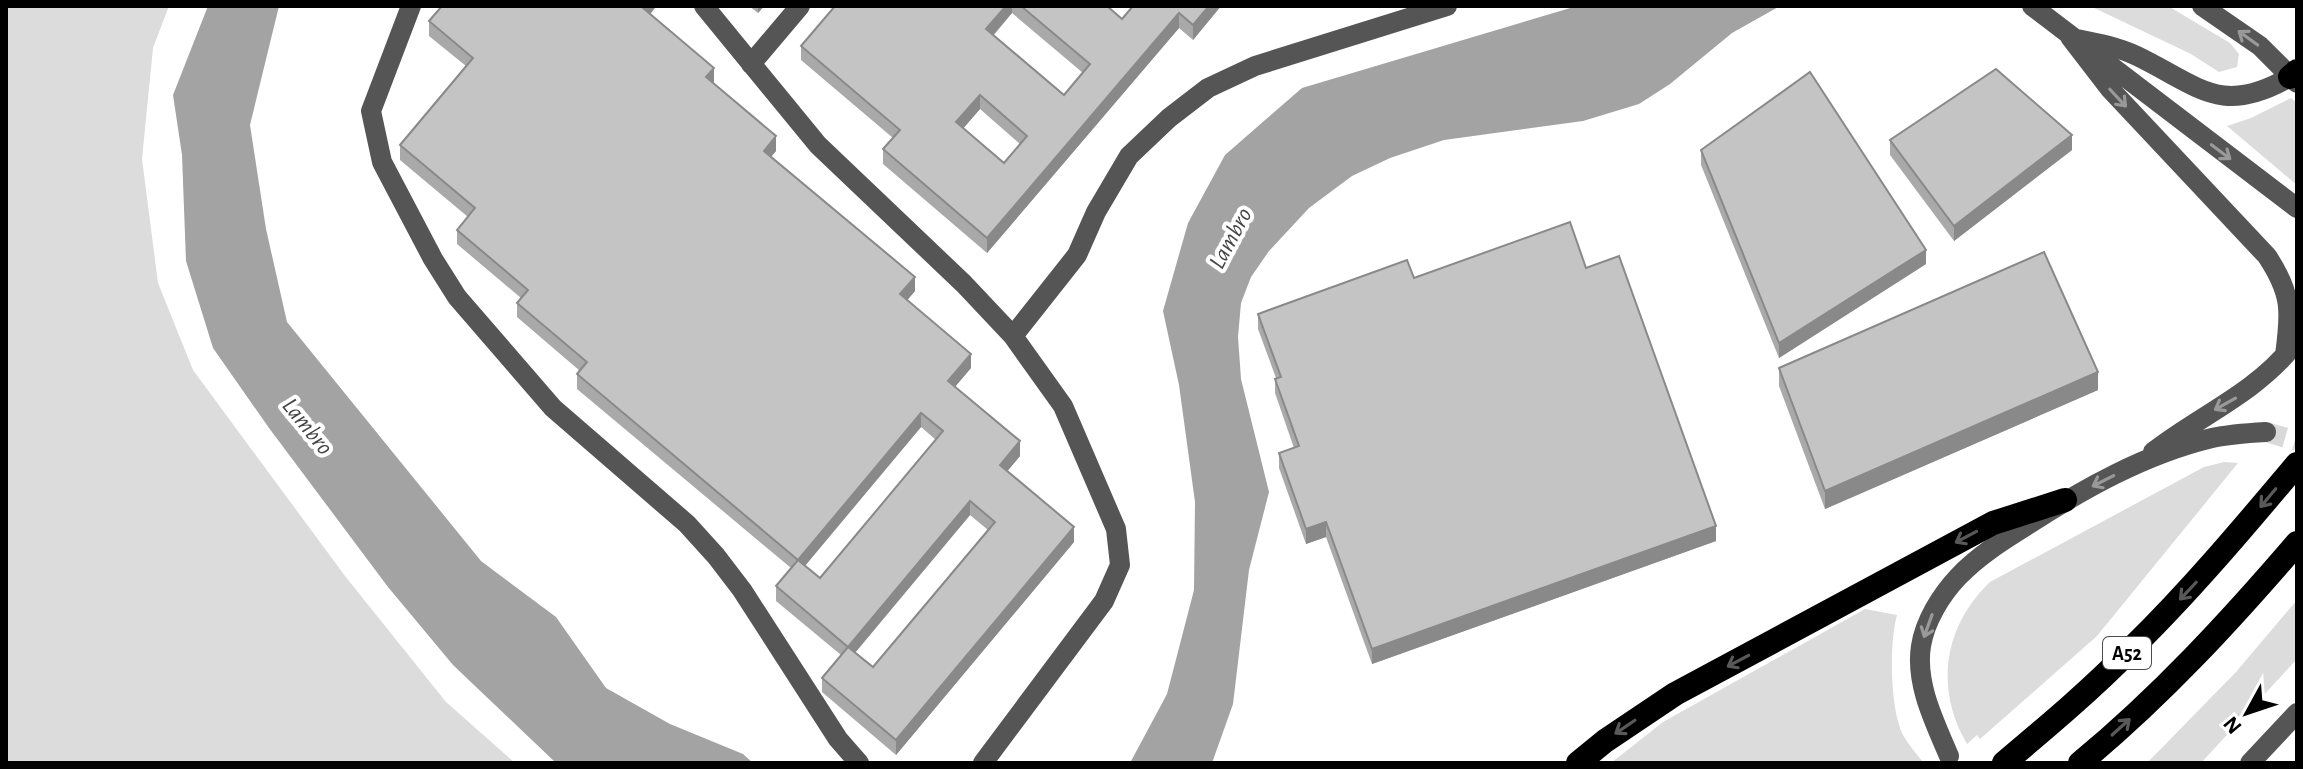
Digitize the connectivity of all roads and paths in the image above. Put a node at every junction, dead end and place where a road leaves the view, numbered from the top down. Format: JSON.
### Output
{"nodes":[{"id":1,"x":411,"y":6,"type":"edge"},
{"id":2,"x":704,"y":6,"type":"edge"},
{"id":3,"x":800,"y":6,"type":"edge"},
{"id":4,"x":1447,"y":6,"type":"edge"},
{"id":5,"x":2032,"y":6,"type":"edge"},
{"id":6,"x":2202,"y":6,"type":"edge"},
{"id":7,"x":2070,"y":37,"type":"junction"},
{"id":8,"x":751,"y":64,"type":"junction"},
{"id":9,"x":2295,"y":77,"type":"edge"},
{"id":10,"x":2297,"y":208,"type":"edge"},
{"id":11,"x":1013,"y":336,"type":"junction"},
{"id":12,"x":2291,"y":348,"type":"edge"},
{"id":13,"x":2266,"y":432,"type":"tunnel mouth"},
{"id":14,"x":2140,"y":462,"type":"junction"},
{"id":15,"x":2297,"y":464,"type":"edge"},
{"id":16,"x":2065,"y":500,"type":"junction"},
{"id":17,"x":2297,"y":543,"type":"edge"},
{"id":18,"x":2297,"y":713,"type":"edge"},
{"id":19,"x":1949,"y":756,"type":"dead end"},
{"id":20,"x":859,"y":763,"type":"edge"},
{"id":21,"x":983,"y":763,"type":"edge"},
{"id":22,"x":1578,"y":763,"type":"edge"},
{"id":23,"x":2004,"y":763,"type":"edge"},
{"id":24,"x":2080,"y":763,"type":"edge"},
{"id":25,"x":2250,"y":763,"type":"edge"}],
"edges":[{"from":1,"to":20,"type":"street"},
{"from":2,"to":8,"type":"street"},
{"from":3,"to":8,"type":"street"},
{"from":4,"to":11,"type":"street"},
{"from":5,"to":7,"type":"street"},
{"from":9,"to":6,"type":"street","one_way":true},
{"from":7,"to":9,"type":"street"},
{"from":7,"to":10,"type":"street","one_way":true},
{"from":7,"to":12,"type":"street","one_way":true},
{"from":8,"to":11,"type":"street"},
{"from":11,"to":21,"type":"street"},
{"from":12,"to":14,"type":"street","one_way":true},
{"from":13,"to":14,"type":"street"},
{"from":14,"to":16,"type":"street","one_way":true},
{"from":15,"to":23,"type":"highway","number":"A52","one_way":true},
{"from":16,"to":19,"type":"street","one_way":true},
{"from":16,"to":22,"type":"highway","one_way":true},
{"from":24,"to":17,"type":"highway","number":"A52","one_way":true},
{"from":18,"to":25,"type":"street"}]}
